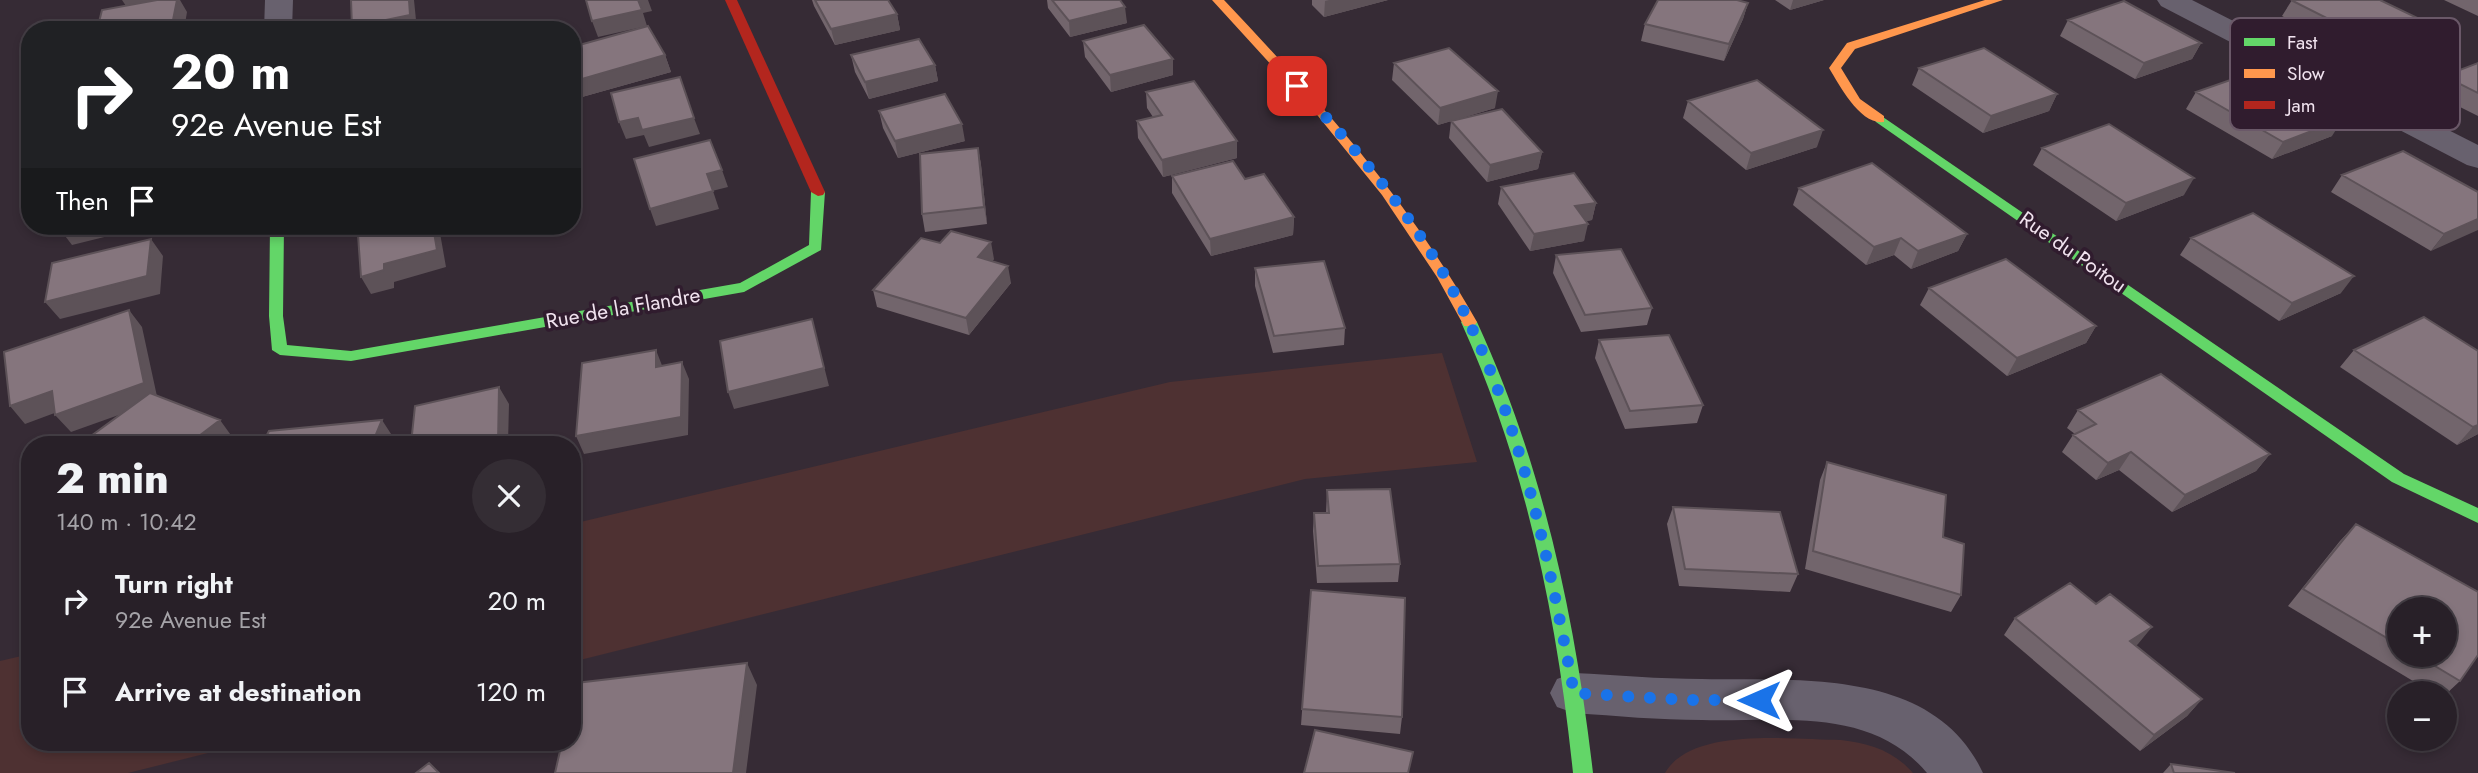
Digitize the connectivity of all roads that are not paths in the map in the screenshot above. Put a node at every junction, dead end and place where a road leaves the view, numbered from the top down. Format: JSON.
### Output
{"nodes":[{"id":1,"x":278,"y":0,"type":"edge"},
{"id":2,"x":730,"y":0,"type":"edge"},
{"id":3,"x":1218,"y":0,"type":"edge"},
{"id":4,"x":1997,"y":0,"type":"edge"},
{"id":5,"x":2171,"y":0,"type":"edge"},
{"id":6,"x":278,"y":21,"type":"edge"},
{"id":7,"x":2230,"y":30,"type":"edge"},
{"id":8,"x":2424,"y":130,"type":"edge"},
{"id":9,"x":2478,"y":158,"type":"edge"},
{"id":10,"x":277,"y":235,"type":"edge"},
{"id":11,"x":2478,"y":516,"type":"edge"},
{"id":12,"x":1574,"y":693,"type":"junction"},
{"id":13,"x":1583,"y":773,"type":"edge"},
{"id":14,"x":1958,"y":773,"type":"edge"}],
"edges":[{"from":1,"to":6,"type":"street"},
{"from":2,"to":10,"type":"street","name":"Rue de la Flandre"},
{"from":3,"to":12,"type":"street"},
{"from":4,"to":11,"type":"street","name":"Rue du Poitou"},
{"from":5,"to":7,"type":"street"},
{"from":8,"to":9,"type":"street"},
{"from":12,"to":13,"type":"street"},
{"from":12,"to":14,"type":"street"}]}
